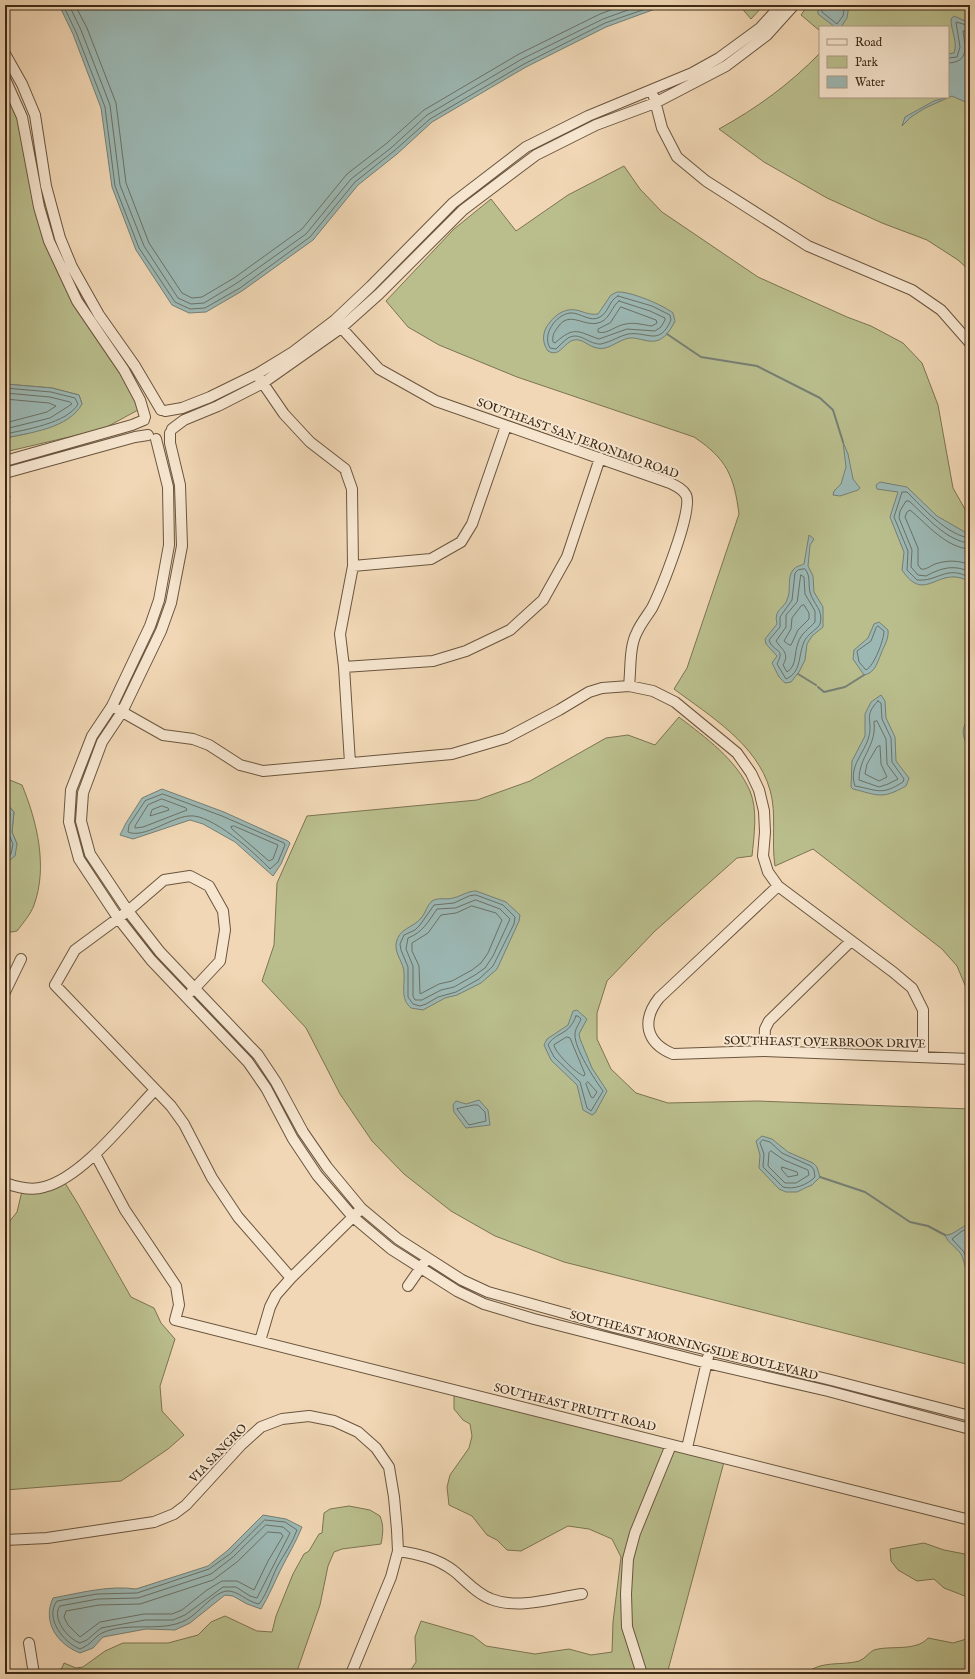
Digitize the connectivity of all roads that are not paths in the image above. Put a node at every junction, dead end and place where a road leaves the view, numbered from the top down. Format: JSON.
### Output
{"nodes":[{"id":1,"x":780,"y":5,"type":"edge"},
{"id":2,"x":794,"y":5,"type":"edge"},
{"id":3,"x":5,"y":54,"type":"edge"},
{"id":4,"x":19,"y":78,"type":"junction"},
{"id":5,"x":6,"y":81,"type":"edge"},
{"id":6,"x":652,"y":90,"type":"junction"},
{"id":7,"x":655,"y":103,"type":"junction"},
{"id":8,"x":51,"y":205,"type":"junction"},
{"id":9,"x":39,"y":206,"type":"junction"},
{"id":10,"x":99,"y":315,"type":"junction"},
{"id":11,"x":90,"y":321,"type":"junction"},
{"id":12,"x":338,"y":324,"type":"junction"},
{"id":13,"x":970,"y":343,"type":"edge"},
{"id":14,"x":256,"y":374,"type":"junction"},
{"id":15,"x":263,"y":383,"type":"junction"},
{"id":16,"x":163,"y":410,"type":"junction"},
{"id":17,"x":144,"y":418,"type":"junction"},
{"id":18,"x":506,"y":426,"type":"junction"},
{"id":19,"x":171,"y":431,"type":"junction"},
{"id":20,"x":152,"y":437,"type":"junction"},
{"id":21,"x":600,"y":458,"type":"junction"},
{"id":22,"x":5,"y":461,"type":"edge"},
{"id":23,"x":5,"y":473,"type":"edge"},
{"id":24,"x":180,"y":488,"type":"junction"},
{"id":25,"x":168,"y":490,"type":"junction"},
{"id":26,"x":167,"y":554,"type":"junction"},
{"id":27,"x":179,"y":560,"type":"junction"},
{"id":28,"x":353,"y":566,"type":"junction"},
{"id":29,"x":153,"y":616,"type":"junction"},
{"id":30,"x":164,"y":621,"type":"junction"},
{"id":31,"x":344,"y":667,"type":"junction"},
{"id":32,"x":629,"y":686,"type":"junction"},
{"id":33,"x":112,"y":706,"type":"junction"},
{"id":34,"x":122,"y":712,"type":"junction"},
{"id":35,"x":350,"y":763,"type":"junction"},
{"id":36,"x":71,"y":790,"type":"junction"},
{"id":37,"x":83,"y":793,"type":"junction"},
{"id":38,"x":778,"y":886,"type":"junction"},
{"id":39,"x":128,"y":911,"type":"junction"},
{"id":40,"x":118,"y":918,"type":"junction"},
{"id":41,"x":851,"y":941,"type":"junction"},
{"id":42,"x":21,"y":959,"type":"dead end"},
{"id":43,"x":195,"y":987,"type":"junction"},
{"id":44,"x":5,"y":992,"type":"edge"},
{"id":45,"x":187,"y":996,"type":"junction"},
{"id":46,"x":764,"y":1051,"type":"junction"},
{"id":47,"x":258,"y":1055,"type":"junction"},
{"id":48,"x":923,"y":1056,"type":"junction"},
{"id":49,"x":970,"y":1059,"type":"edge"},
{"id":50,"x":248,"y":1062,"type":"junction"},
{"id":51,"x":154,"y":1091,"type":"junction"},
{"id":52,"x":303,"y":1132,"type":"junction"},
{"id":53,"x":293,"y":1139,"type":"junction"},
{"id":54,"x":95,"y":1154,"type":"junction"},
{"id":55,"x":5,"y":1183,"type":"edge"},
{"id":56,"x":361,"y":1208,"type":"junction"},
{"id":57,"x":353,"y":1216,"type":"junction"},
{"id":58,"x":427,"y":1258,"type":"junction"},
{"id":59,"x":420,"y":1268,"type":"junction"},
{"id":60,"x":291,"y":1278,"type":"junction"},
{"id":61,"x":408,"y":1286,"type":"dead end"},
{"id":62,"x":517,"y":1301,"type":"junction"},
{"id":63,"x":514,"y":1313,"type":"junction"},
{"id":64,"x":614,"y":1327,"type":"junction"},
{"id":65,"x":612,"y":1339,"type":"junction"},
{"id":66,"x":260,"y":1341,"type":"junction"},
{"id":67,"x":709,"y":1352,"type":"junction"},
{"id":68,"x":707,"y":1363,"type":"junction"},
{"id":69,"x":818,"y":1377,"type":"junction"},
{"id":70,"x":816,"y":1388,"type":"junction"},
{"id":71,"x":926,"y":1405,"type":"junction"},
{"id":72,"x":923,"y":1416,"type":"junction"},
{"id":73,"x":970,"y":1416,"type":"edge"},
{"id":74,"x":970,"y":1429,"type":"edge"},
{"id":75,"x":671,"y":1445,"type":"junction"},
{"id":76,"x":687,"y":1448,"type":"junction"},
{"id":77,"x":970,"y":1520,"type":"edge"},
{"id":78,"x":5,"y":1540,"type":"edge"},
{"id":79,"x":398,"y":1552,"type":"junction"},
{"id":80,"x":582,"y":1594,"type":"dead end"},
{"id":81,"x":29,"y":1644,"type":"dead end"},
{"id":82,"x":34,"y":1674,"type":"edge"},
{"id":83,"x":351,"y":1674,"type":"edge"},
{"id":84,"x":642,"y":1674,"type":"edge"}],
"edges":[{"from":1,"to":6,"type":"street"},
{"from":2,"to":7,"type":"street"},
{"from":3,"to":4,"type":"street"},
{"from":4,"to":5,"type":"street"},
{"from":4,"to":8,"type":"street"},
{"from":5,"to":9,"type":"street"},
{"from":6,"to":7,"type":"street"},
{"from":6,"to":12,"type":"street"},
{"from":7,"to":12,"type":"street"},
{"from":7,"to":13,"type":"street"},
{"from":8,"to":9,"type":"street"},
{"from":8,"to":10,"type":"street"},
{"from":9,"to":11,"type":"street"},
{"from":10,"to":11,"type":"street"},
{"from":10,"to":16,"type":"street"},
{"from":11,"to":17,"type":"street"},
{"from":12,"to":14,"type":"street"},
{"from":12,"to":15,"type":"street"},
{"from":12,"to":18,"type":"street","name":"SOUTHEAST SAN JERONIMO ROAD"},
{"from":14,"to":15,"type":"street"},
{"from":14,"to":16,"type":"street"},
{"from":15,"to":19,"type":"street"},
{"from":15,"to":28,"type":"street"},
{"from":16,"to":17,"type":"street"},
{"from":16,"to":19,"type":"street"},
{"from":17,"to":20,"type":"street"},
{"from":17,"to":22,"type":"street"},
{"from":18,"to":21,"type":"street","name":"SOUTHEAST SAN JERONIMO ROAD"},
{"from":18,"to":28,"type":"street"},
{"from":19,"to":20,"type":"street"},
{"from":19,"to":24,"type":"street","name":"SOUTHEAST MORNINGSIDE BOULEVARD"},
{"from":20,"to":23,"type":"street"},
{"from":20,"to":25,"type":"street","name":"SOUTHEAST MORNINGSIDE BOULEVARD"},
{"from":21,"to":31,"type":"street"},
{"from":21,"to":32,"type":"street","name":"SOUTHEAST SAN JERONIMO ROAD"},
{"from":24,"to":25,"type":"street"},
{"from":24,"to":27,"type":"street","name":"SOUTHEAST MORNINGSIDE BOULEVARD"},
{"from":25,"to":26,"type":"street","name":"SOUTHEAST MORNINGSIDE BOULEVARD"},
{"from":26,"to":27,"type":"street"},
{"from":26,"to":29,"type":"street","name":"SOUTHEAST MORNINGSIDE BOULEVARD"},
{"from":27,"to":30,"type":"street","name":"SOUTHEAST MORNINGSIDE BOULEVARD"},
{"from":28,"to":31,"type":"street"},
{"from":29,"to":30,"type":"street"},
{"from":29,"to":33,"type":"street","name":"SOUTHEAST MORNINGSIDE BOULEVARD"},
{"from":30,"to":34,"type":"street","name":"SOUTHEAST MORNINGSIDE BOULEVARD"},
{"from":31,"to":35,"type":"street"},
{"from":32,"to":35,"type":"street"},
{"from":32,"to":38,"type":"street"},
{"from":33,"to":34,"type":"street"},
{"from":33,"to":36,"type":"street","name":"SOUTHEAST MORNINGSIDE BOULEVARD"},
{"from":34,"to":35,"type":"street"},
{"from":34,"to":37,"type":"street","name":"SOUTHEAST MORNINGSIDE BOULEVARD"},
{"from":36,"to":37,"type":"street"},
{"from":36,"to":40,"type":"street","name":"SOUTHEAST MORNINGSIDE BOULEVARD"},
{"from":37,"to":39,"type":"street","name":"SOUTHEAST MORNINGSIDE BOULEVARD"},
{"from":38,"to":41,"type":"street"},
{"from":38,"to":46,"type":"street","name":"SOUTHEAST OVERBROOK DRIVE"},
{"from":39,"to":40,"type":"street"},
{"from":39,"to":43,"type":"street","name":"SOUTHEAST MORNINGSIDE BOULEVARD"},
{"from":39,"to":43,"type":"street"},
{"from":40,"to":45,"type":"street","name":"SOUTHEAST MORNINGSIDE BOULEVARD"},
{"from":40,"to":51,"type":"street"},
{"from":41,"to":46,"type":"street"},
{"from":41,"to":48,"type":"street"},
{"from":42,"to":44,"type":"street"},
{"from":43,"to":45,"type":"street"},
{"from":43,"to":47,"type":"street","name":"SOUTHEAST MORNINGSIDE BOULEVARD"},
{"from":45,"to":50,"type":"street","name":"SOUTHEAST MORNINGSIDE BOULEVARD"},
{"from":46,"to":48,"type":"street","name":"SOUTHEAST OVERBROOK DRIVE"},
{"from":47,"to":50,"type":"street"},
{"from":47,"to":52,"type":"street","name":"SOUTHEAST MORNINGSIDE BOULEVARD"},
{"from":48,"to":49,"type":"street","name":"SOUTHEAST OVERBROOK DRIVE"},
{"from":50,"to":53,"type":"street","name":"SOUTHEAST MORNINGSIDE BOULEVARD"},
{"from":51,"to":54,"type":"street"},
{"from":51,"to":60,"type":"street"},
{"from":52,"to":53,"type":"street"},
{"from":52,"to":56,"type":"street","name":"SOUTHEAST MORNINGSIDE BOULEVARD"},
{"from":53,"to":57,"type":"street","name":"SOUTHEAST MORNINGSIDE BOULEVARD"},
{"from":54,"to":55,"type":"street"},
{"from":54,"to":66,"type":"street","name":"SOUTHEAST PRUITT ROAD"},
{"from":56,"to":57,"type":"street"},
{"from":56,"to":58,"type":"street","name":"SOUTHEAST MORNINGSIDE BOULEVARD"},
{"from":57,"to":59,"type":"street","name":"SOUTHEAST MORNINGSIDE BOULEVARD"},
{"from":57,"to":60,"type":"street"},
{"from":58,"to":59,"type":"street"},
{"from":58,"to":62,"type":"street","name":"SOUTHEAST MORNINGSIDE BOULEVARD"},
{"from":59,"to":61,"type":"street"},
{"from":59,"to":63,"type":"street","name":"SOUTHEAST MORNINGSIDE BOULEVARD"},
{"from":60,"to":66,"type":"street"},
{"from":62,"to":63,"type":"street"},
{"from":62,"to":64,"type":"street","name":"SOUTHEAST MORNINGSIDE BOULEVARD"},
{"from":63,"to":65,"type":"street","name":"SOUTHEAST MORNINGSIDE BOULEVARD"},
{"from":64,"to":65,"type":"street"},
{"from":64,"to":67,"type":"street","name":"SOUTHEAST MORNINGSIDE BOULEVARD"},
{"from":65,"to":68,"type":"street","name":"SOUTHEAST MORNINGSIDE BOULEVARD"},
{"from":66,"to":75,"type":"street","name":"SOUTHEAST PRUITT ROAD"},
{"from":67,"to":68,"type":"street"},
{"from":67,"to":69,"type":"street","name":"SOUTHEAST MORNINGSIDE BOULEVARD"},
{"from":68,"to":70,"type":"street","name":"SOUTHEAST MORNINGSIDE BOULEVARD"},
{"from":68,"to":76,"type":"street"},
{"from":69,"to":70,"type":"street"},
{"from":69,"to":71,"type":"street","name":"SOUTHEAST MORNINGSIDE BOULEVARD"},
{"from":70,"to":72,"type":"street","name":"SOUTHEAST MORNINGSIDE BOULEVARD"},
{"from":71,"to":72,"type":"street"},
{"from":71,"to":73,"type":"street","name":"SOUTHEAST MORNINGSIDE BOULEVARD"},
{"from":72,"to":74,"type":"street","name":"SOUTHEAST MORNINGSIDE BOULEVARD"},
{"from":75,"to":76,"type":"street","name":"SOUTHEAST PRUITT ROAD"},
{"from":75,"to":84,"type":"street"},
{"from":76,"to":77,"type":"street","name":"SOUTHEAST PRUITT ROAD"},
{"from":78,"to":79,"type":"street","name":"VIA SANGRO"},
{"from":79,"to":80,"type":"street"},
{"from":79,"to":83,"type":"street","name":"VIA SANGRO"},
{"from":81,"to":82,"type":"street"}]}
